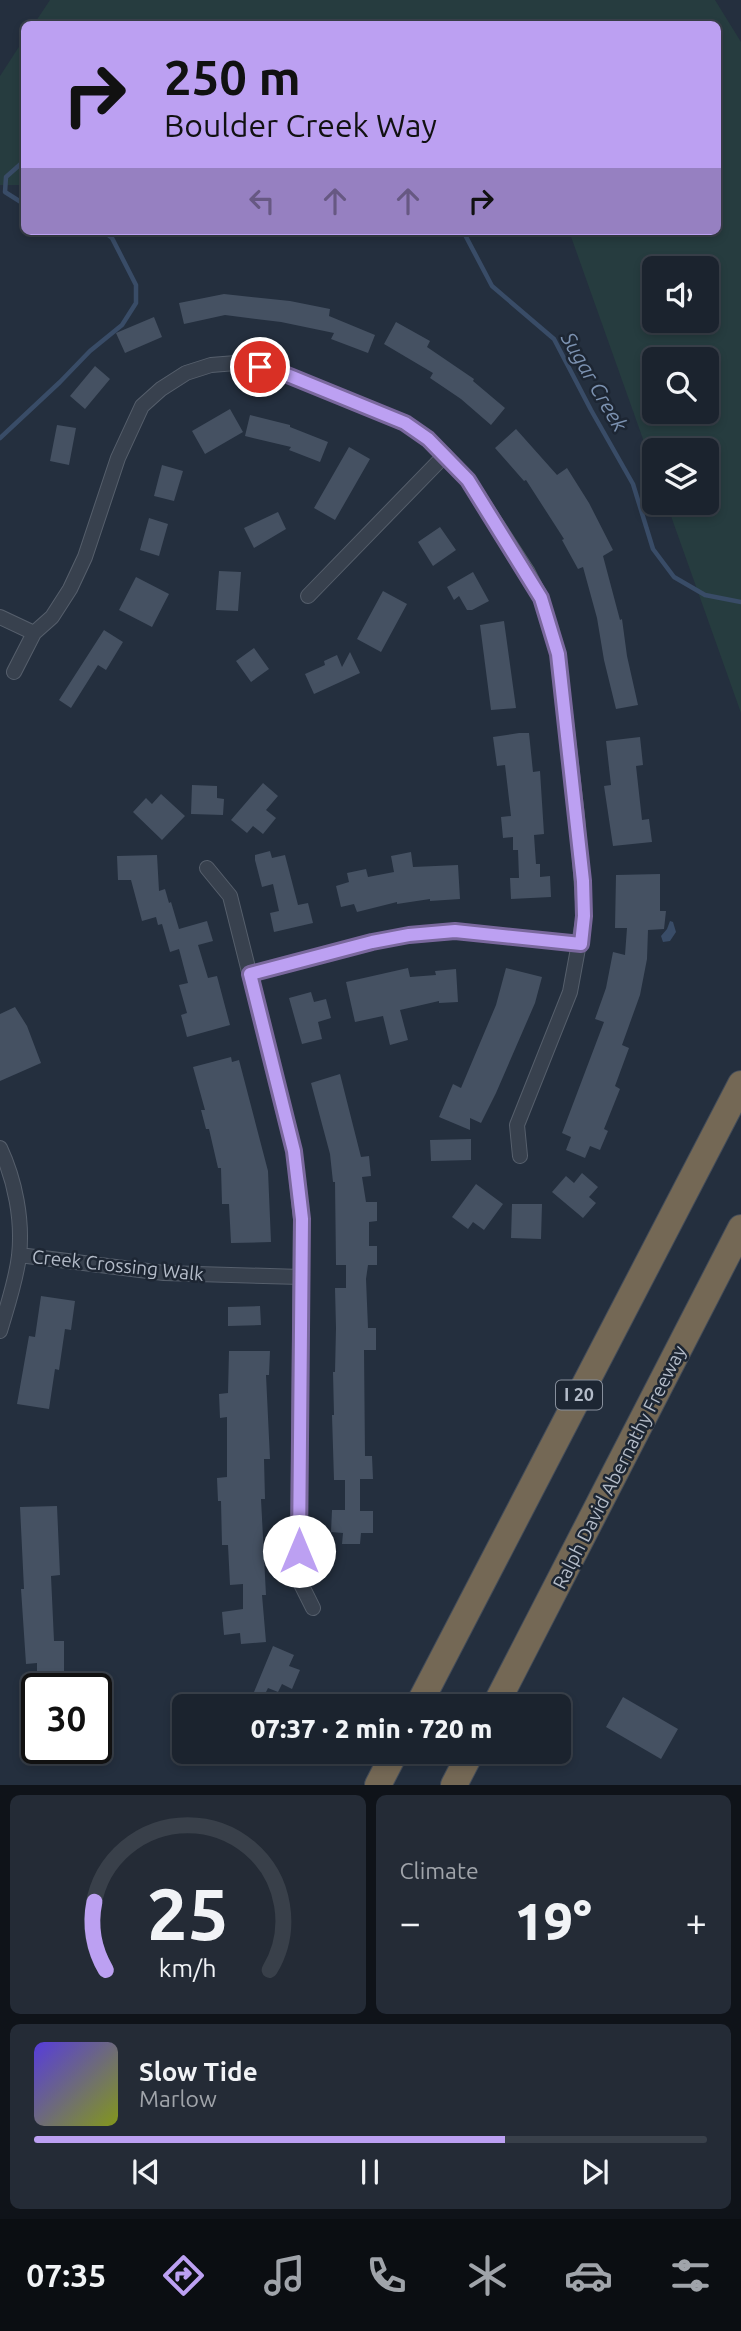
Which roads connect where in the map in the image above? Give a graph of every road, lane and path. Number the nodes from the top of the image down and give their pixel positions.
1 (445, 455) junction
2 (308, 596) dead end
3 (0, 617) edge
4 (34, 633) junction
5 (14, 672) dead end
6 (207, 868) dead end
7 (581, 944) junction
8 (250, 974) junction
9 (741, 1084) edge
10 (0, 1148) edge
11 (520, 1156) dead end
12 (741, 1228) edge
13 (19, 1255) junction
14 (301, 1277) junction
15 (0, 1331) edge
16 (313, 1608) dead end
17 (424, 1694) edge
18 (501, 1694) edge
19 (389, 1764) edge
20 (378, 1785) edge

1 - 2 street
1 - 4 street
1 - 7 street
3 - 4 street
4 - 5 street
6 - 8 street
7 - 8 street
7 - 11 street
8 - 14 street
9 - 17 highway, I 20
10 - 13 street
12 - 18 highway, Ralph David Abernathy Freeway
13 - 14 street, Creek Crossing Walk
13 - 15 street
14 - 16 street
19 - 20 highway

